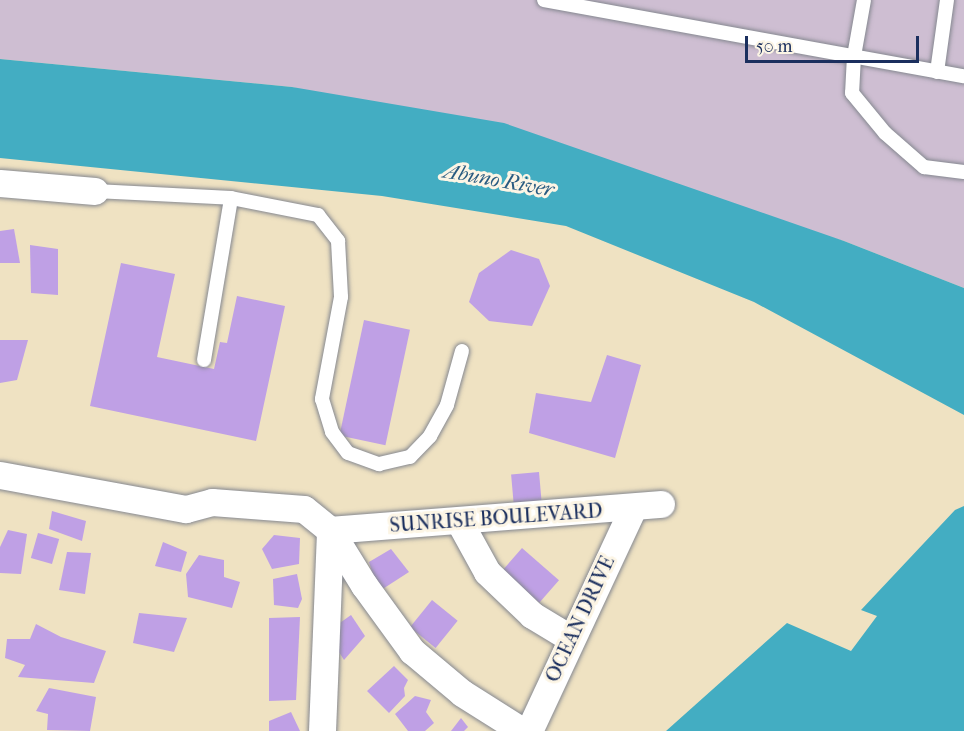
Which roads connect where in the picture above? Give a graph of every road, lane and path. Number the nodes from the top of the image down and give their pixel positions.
1 (544, 0) edge
2 (864, 0) edge
3 (947, 0) edge
4 (854, 56) junction
5 (938, 72) junction
6 (964, 76) edge
7 (964, 172) edge
8 (0, 183) edge
9 (95, 191) joint
10 (231, 198) junction
11 (462, 351) dead end
12 (204, 360) dead end
13 (0, 475) edge
14 (661, 504) dead end
15 (633, 508) junction
16 (459, 521) junction
17 (330, 530) junction
18 (363, 585) junction
19 (326, 611) junction
20 (570, 638) junction
21 (322, 704) junction
22 (322, 731) edge
23 (343, 731) edge
24 (522, 731) edge
25 (529, 731) edge

1 - 4 lane
2 - 4 lane
3 - 5 lane
4 - 5 lane
4 - 7 lane
5 - 6 lane
8 - 9 street
9 - 10 lane
10 - 11 lane
10 - 12 lane
13 - 17 street
14 - 15 street, SUNRISE BOULEVARD
15 - 16 street, SUNRISE BOULEVARD
15 - 20 street, OCEAN DRIVE
16 - 17 street, SUNRISE BOULEVARD
16 - 20 street
17 - 18 street
17 - 19 street
18 - 19 street
18 - 24 street
19 - 21 street
20 - 25 street, OCEAN DRIVE
21 - 22 street
21 - 23 street

